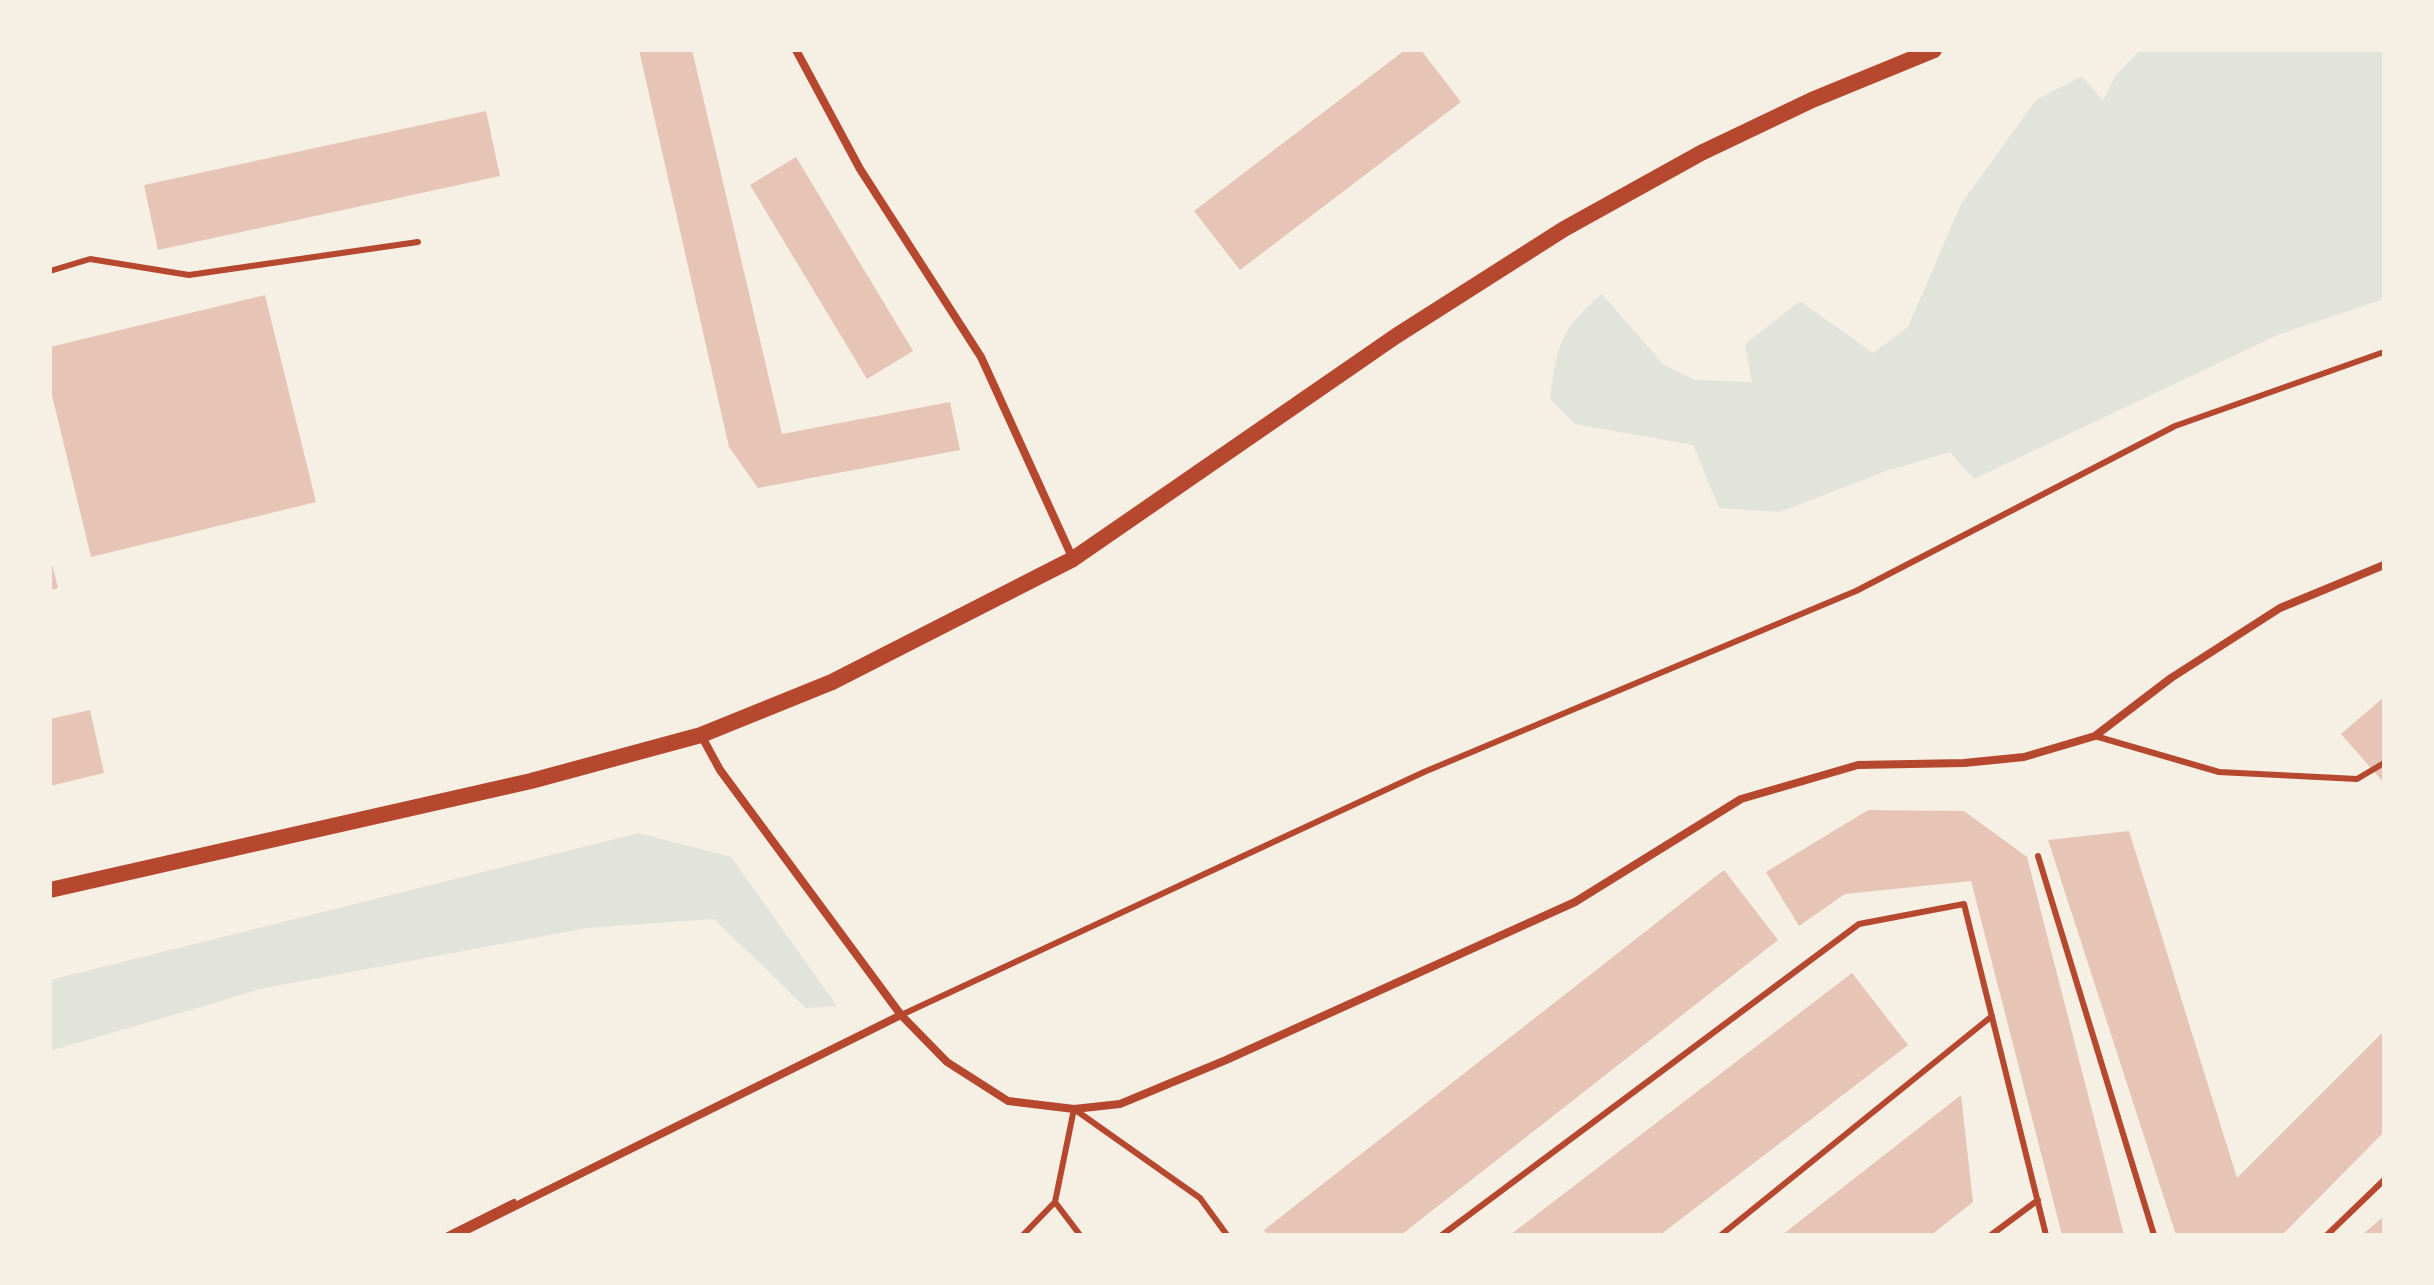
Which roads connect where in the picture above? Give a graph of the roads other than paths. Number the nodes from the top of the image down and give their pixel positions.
1 (796, 50) edge
2 (1925, 52) edge
3 (418, 242) dead end
4 (50, 271) edge
5 (2384, 352) edge
6 (1073, 559) junction
7 (2384, 565) edge
8 (701, 735) junction
9 (2095, 736) junction
10 (2384, 763) edge
11 (2038, 856) dead end
12 (50, 890) edge
13 (901, 1015) junction
14 (1992, 1016) junction
15 (1074, 1109) junction
16 (2384, 1180) edge
17 (2038, 1200) junction
18 (1055, 1202) junction
19 (448, 1235) edge
20 (457, 1235) edge
21 (1023, 1235) edge
22 (1080, 1235) edge
23 (1227, 1235) edge
24 (1442, 1235) edge
25 (1721, 1235) edge
26 (1991, 1235) edge
27 (2046, 1235) edge
28 (2154, 1235) edge
29 (2327, 1235) edge

1 - 6 street
2 - 6 main road
3 - 4 lane
5 - 13 lane
6 - 8 main road
7 - 9 street
8 - 12 main road
8 - 13 street
9 - 10 lane
9 - 15 street
11 - 28 lane
13 - 15 street
13 - 19 lane
13 - 20 street
14 - 17 lane
14 - 24 lane
14 - 25 lane
15 - 18 lane
15 - 23 lane
16 - 29 lane
17 - 26 lane
17 - 27 lane
18 - 21 lane
18 - 22 lane

